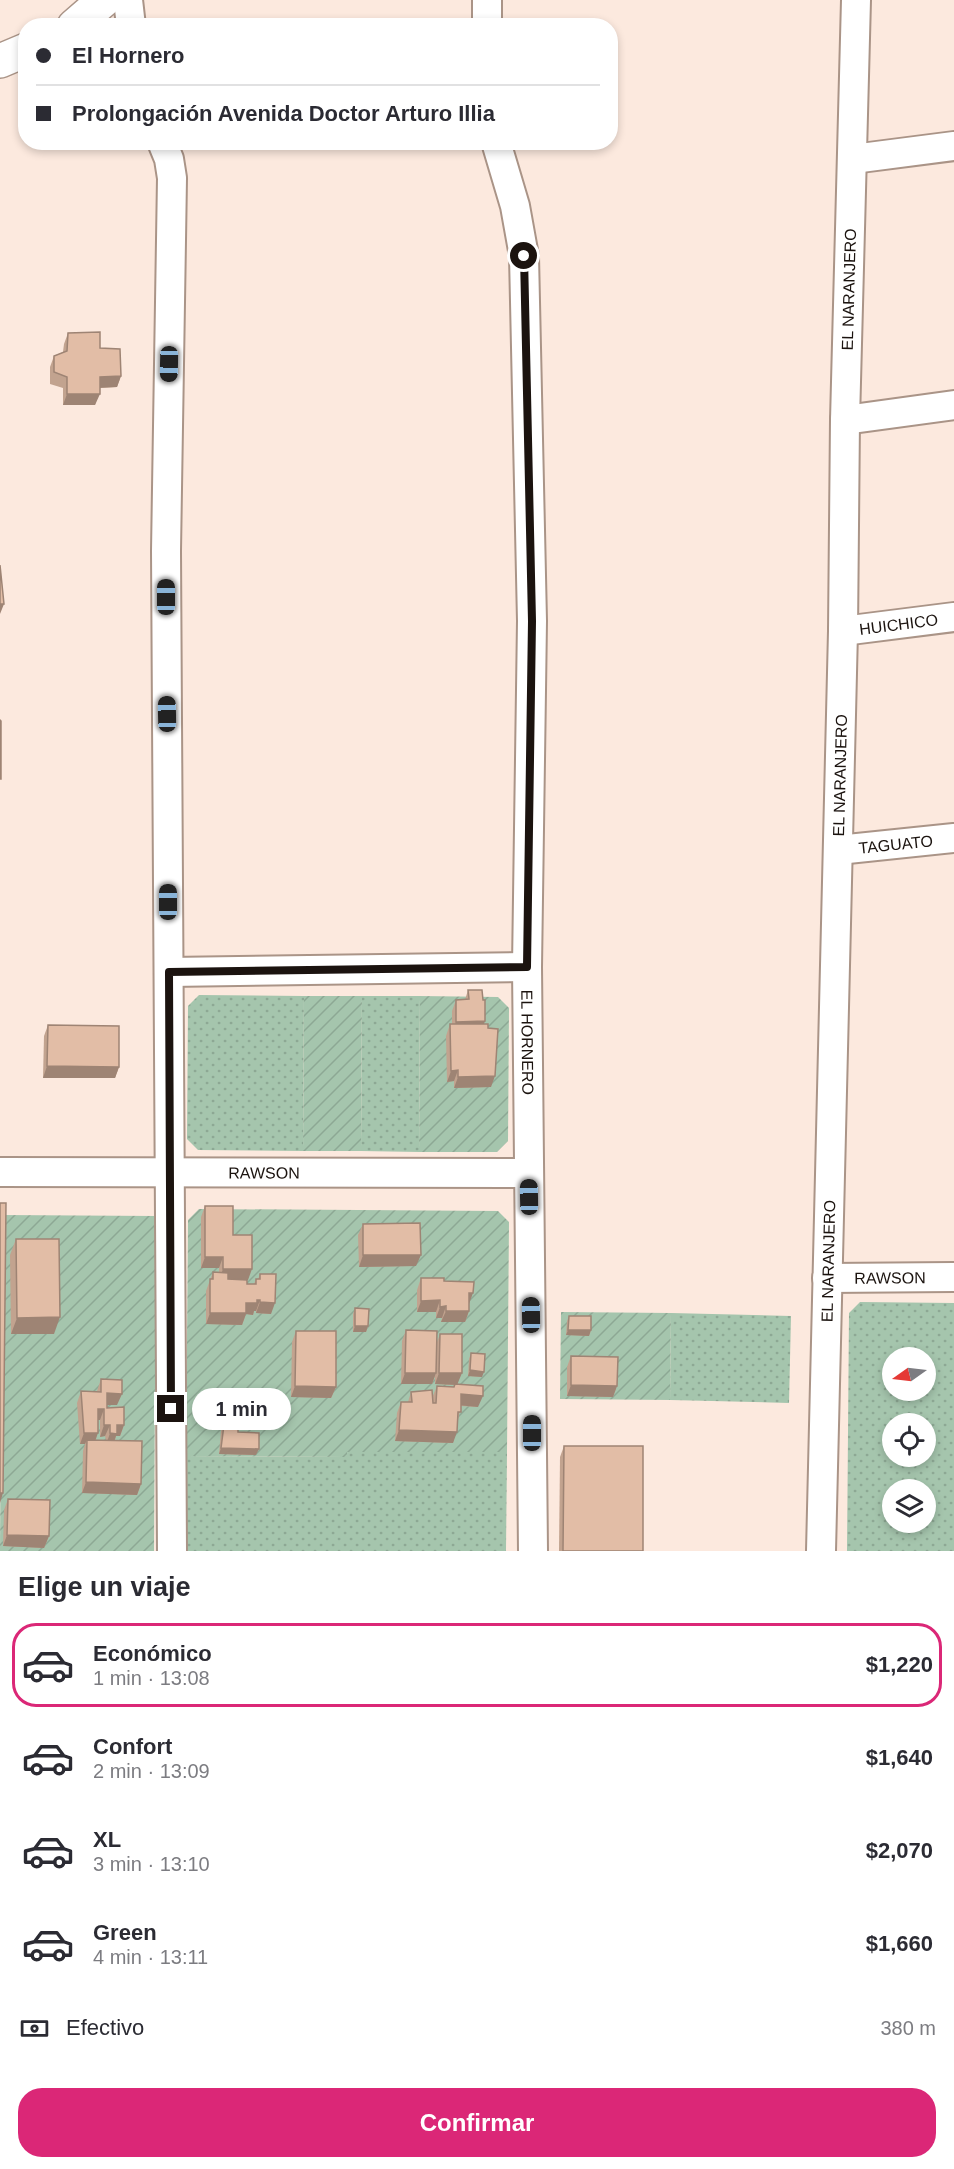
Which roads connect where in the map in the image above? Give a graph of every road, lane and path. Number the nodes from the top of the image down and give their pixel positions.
1 (104, 0) edge
2 (128, 0) edge
3 (487, 0) edge
4 (856, 0) edge
5 (83, 18) edge
6 (129, 18) edge
7 (487, 18) edge
8 (18, 54) edge
9 (0, 61) edge
10 (954, 146) edge
11 (167, 150) edge
12 (498, 150) edge
13 (853, 159) junction
14 (954, 405) edge
15 (845, 420) junction
16 (954, 617) edge
17 (843, 631) junction
18 (954, 838) edge
19 (838, 850) junction
20 (527, 967) junction
21 (169, 972) junction
22 (0, 1172) edge
23 (170, 1173) junction
24 (529, 1173) junction
25 (954, 1277) edge
26 (827, 1278) junction
27 (172, 1551) edge
28 (533, 1551) edge
29 (821, 1551) edge

1 - 5 street
2 - 6 street
3 - 7 street
4 - 13 street, EL NARANJERO
8 - 9 street
10 - 13 street
11 - 21 street
12 - 20 street, EL HORNERO
13 - 15 street, EL NARANJERO
14 - 15 street
15 - 17 street, EL NARANJERO
16 - 17 street, HUICHICO
17 - 19 street, EL NARANJERO
18 - 19 street, TAGUATO
19 - 26 street, EL NARANJERO
20 - 21 street
20 - 24 street, EL HORNERO
21 - 23 street
22 - 23 street, RAWSON
23 - 24 street, RAWSON
23 - 27 street
24 - 28 street, EL HORNERO
25 - 26 street, RAWSON
26 - 29 street, EL NARANJERO

